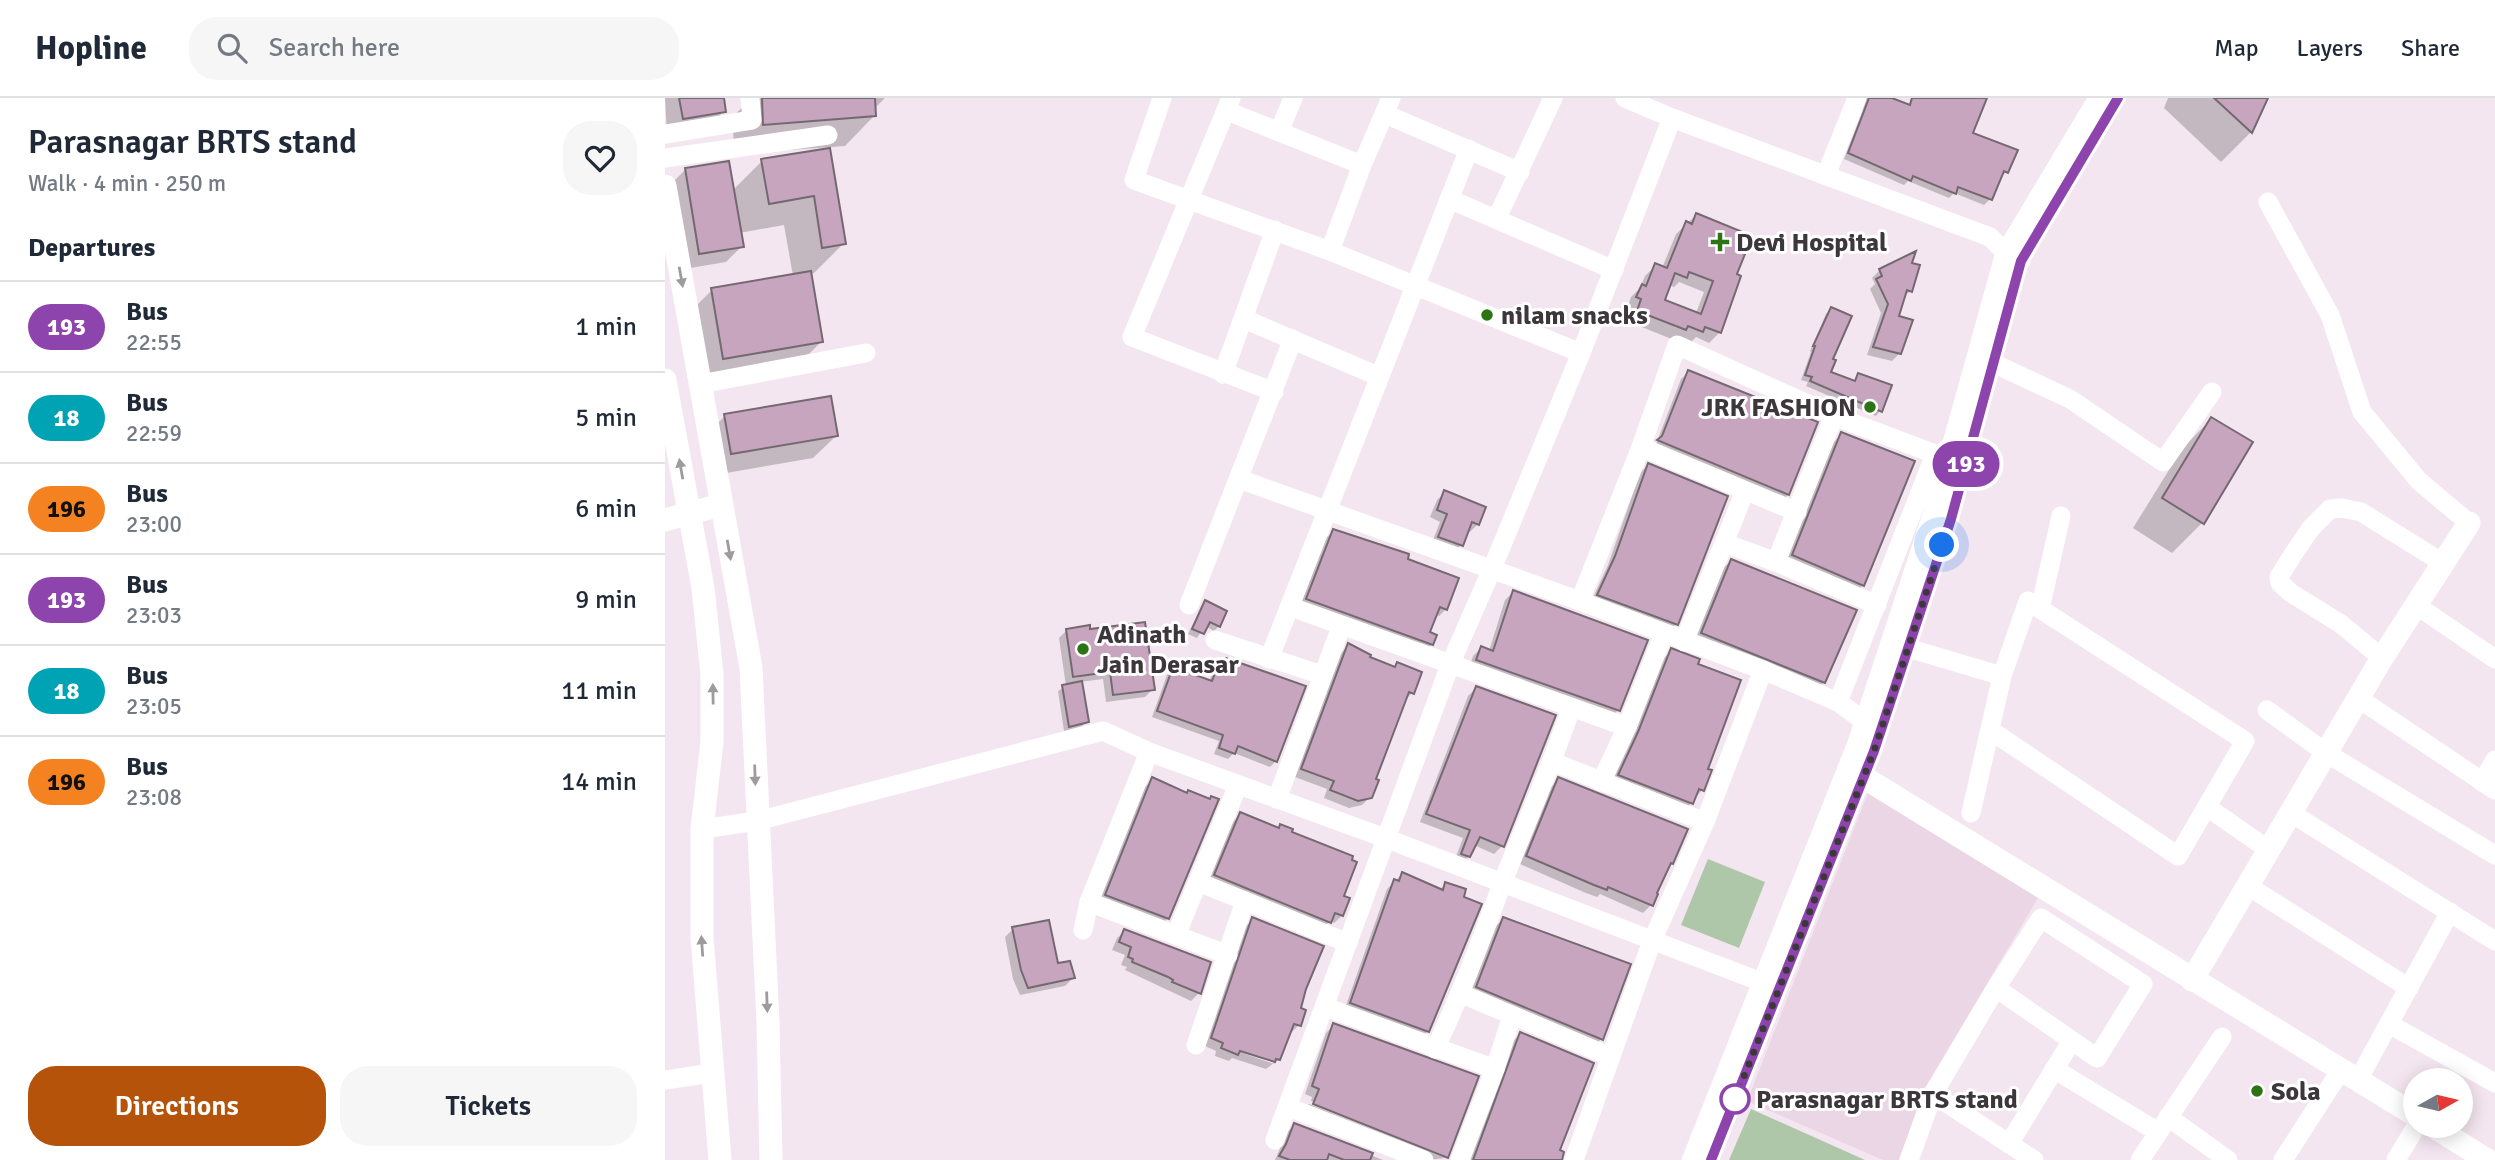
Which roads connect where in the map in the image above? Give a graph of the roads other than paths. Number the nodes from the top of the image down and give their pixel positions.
1 (750, 98) edge
2 (1162, 98) edge
3 (1293, 98) edge
4 (1553, 98) edge
5 (1625, 98) edge
6 (1857, 98) edge
7 (2102, 98) edge
8 (2118, 98) edge
9 (1229, 104) edge
10 (1388, 106) edge
11 (1667, 110) edge
12 (1279, 132) junction
13 (665, 134) edge
14 (828, 135) dead end
15 (1469, 149) junction
16 (665, 158) edge
17 (1362, 164) junction
18 (1520, 172) junction
19 (1826, 175) junction
20 (665, 186) edge
21 (1189, 199) junction
22 (1449, 199) junction
23 (2268, 202) dead end
24 (1497, 218) junction
25 (1275, 230) junction
26 (1330, 251) junction
27 (2014, 258) junction
28 (1614, 270) junction
29 (1415, 287) junction
30 (1244, 319) junction
31 (1293, 340) junction
32 (866, 353) dead end
33 (1581, 353) junction
34 (1993, 363) junction
35 (1223, 374) junction
36 (1378, 376) junction
37 (700, 384) junction
38 (666, 390) edge
39 (1274, 392) junction
40 (2212, 392) dead end
41 (1834, 416) junction
42 (1641, 447) junction
43 (1941, 461) junction
44 (1239, 479) junction
45 (1745, 491) junction
46 (721, 505) junction
47 (1328, 512) junction
48 (1797, 512) junction
49 (689, 513) junction
50 (2061, 516) dead end
51 (665, 520) edge
52 (2469, 523) joint
53 (1724, 543) junction
54 (1776, 562) junction
55 (2443, 563) junction
56 (1492, 569) junction
57 (1580, 601) junction
58 (1189, 605) dead end
59 (2416, 605) junction
60 (1877, 606) junction
61 (1291, 607) junction
62 (2040, 609) junction
63 (1341, 626) junction
64 (1664, 633) junction
65 (1215, 640) dead end
66 (1684, 642) junction
67 (1908, 648) junction
68 (2382, 658) junction
69 (1269, 659) junction
70 (2495, 659) edge
71 (1450, 665) junction
72 (1763, 670) junction
73 (1322, 675) junction
74 (2002, 676) junction
75 (2358, 698) junction
76 (1838, 702) junction
77 (1571, 708) junction
78 (2267, 709) dead end
79 (1867, 723) junction
80 (1627, 727) junction
81 (1990, 730) junction
82 (1149, 752) junction
83 (2326, 753) junction
84 (2495, 761) edge
85 (1553, 762) junction
86 (1857, 773) junction
87 (1601, 782) junction
88 (1238, 785) junction
89 (2488, 786) edge
90 (1277, 799) junction
91 (2207, 807) junction
92 (1971, 813) dead end
93 (2291, 813) junction
94 (757, 821) junction
95 (1705, 822) junction
96 (702, 829) junction
97 (1385, 838) junction
98 (2269, 850) junction
99 (2495, 855) edge
100 (1198, 882) junction
101 (1503, 883) junction
102 (2248, 886) junction
103 (1245, 901) junction
104 (1089, 902) junction
105 (2450, 912) junction
106 (1083, 930) dead end
107 (1176, 935) junction
108 (1652, 940) junction
109 (2495, 941) edge
110 (1348, 943) junction
111 (1229, 955) junction
112 (2157, 958) junction
113 (2192, 980) junction
114 (1764, 984) junction
115 (2143, 984) junction
116 (1996, 988) junction
117 (2409, 988) junction
118 (1461, 994) junction
119 (1325, 1007) junction
120 (1512, 1016) junction
121 (2389, 1024) junction
122 (2221, 1037) dead end
123 (2071, 1042) junction
124 (1196, 1045) dead end
125 (1435, 1049) junction
126 (1611, 1057) junction
127 (2097, 1058) junction
128 (1495, 1069) junction
129 (2055, 1069) junction
130 (712, 1073) junction
131 (2349, 1075) junction
132 (665, 1080) edge
133 (2495, 1083) edge
134 (2079, 1084) junction
135 (1933, 1094) junction
136 (1288, 1107) junction
137 (2403, 1108) edge
138 (2163, 1124) junction
139 (2409, 1138) edge
140 (2452, 1138) edge
141 (1275, 1140) dead end
142 (2009, 1144) junction
143 (1384, 1153) edge
144 (720, 1160) edge
145 (771, 1160) edge
146 (1424, 1160) edge
147 (1460, 1160) edge
148 (1574, 1160) edge
149 (1695, 1160) edge
150 (1711, 1160) edge
151 (1909, 1160) edge
152 (2034, 1160) edge
153 (2140, 1160) edge
154 (2228, 1160) edge
155 (2283, 1160) edge
156 (2396, 1160) edge
157 (2487, 1160) edge

1 - 13 street
2 - 21 street
3 - 12 street
4 - 18 street
5 - 11 street
6 - 19 street
7 - 27 main road
8 - 27 main road
9 - 12 street
9 - 21 street
10 - 15 street
10 - 17 street
11 - 19 street
11 - 28 street
12 - 17 street
14 - 16 street
15 - 18 street
15 - 22 street
17 - 26 street
18 - 24 street
19 - 27 street
20 -> 37 street
21 - 25 street
21 - 35 street
22 - 24 street
22 - 29 street
23 - 52 street
24 - 28 street
25 - 26 street
25 - 30 street
26 - 29 street
27 - 34 main road
27 - 43 main road
28 - 33 street
29 - 33 street
29 - 36 street
30 - 31 street
30 - 35 street
31 - 36 street
31 - 39 street
32 - 37 street
33 - 56 street
34 - 40 street
34 - 67 main road
35 - 39 street
36 - 47 street
37 - 46 street
49 -> 38 street
39 - 44 street
41 - 42 street
41 - 43 street
41 - 48 street
42 - 45 street
42 - 57 street
43 - 60 street
43 - 79 main road
44 - 47 street
44 - 58 street
45 - 48 street
45 - 53 street
46 - 49 street
46 -> 94 street
47 - 56 street
47 - 61 street
48 - 54 street
49 - 51 street
96 -> 49 street
50 - 62 street
52 - 55 street
53 - 54 street
53 - 66 street
54 - 60 street
55 - 59 street
55 - 68 street
56 - 57 street
56 - 71 street
57 - 64 street
59 - 68 street
59 - 70 street
60 - 76 street
61 - 63 street
61 - 69 street
62 - 74 street
62 - 91 street
63 - 71 street
63 - 73 street
64 - 66 street
64 - 80 street
65 - 69 street
66 - 72 street
67 - 74 street
67 - 86 main road
68 - 75 street
69 - 73 street
71 - 77 street
71 - 97 street
72 - 76 street
72 - 95 street
73 - 90 street
74 - 81 street
75 - 83 street
75 - 89 street
76 - 79 street
77 - 80 street
77 - 85 street
78 - 83 street
79 - 86 main road
80 - 87 street
81 - 91 street
81 - 92 street
82 - 88 street
82 - 94 street
82 - 104 street
83 - 93 street
83 - 99 street
84 - 89 street
85 - 87 street
85 - 101 street
86 - 112 street
86 - 114 main road
86 - 150 main road
87 - 95 street
88 - 90 street
88 - 100 street
90 - 97 street
91 - 98 street
93 - 98 street
93 - 105 street
94 - 96 street
94 -> 145 street
95 - 108 street
130 -> 96 street
97 - 101 street
97 - 110 street
98 - 102 street
100 - 103 street
100 - 107 street
101 - 108 street
101 - 118 street
102 - 113 street
102 - 117 street
103 - 110 street
103 - 111 street
104 - 106 street
104 - 107 street
105 - 109 street
105 - 117 street
107 - 111 street
108 - 114 street
108 - 126 street
110 - 119 street
111 - 124 street
112 - 113 street
112 - 115 street
113 - 131 street
114 - 149 main road
115 - 116 street
115 - 127 street
116 - 123 street
116 - 135 street
117 - 121 street
118 - 120 street
118 - 125 street
119 - 125 street
119 - 136 street
120 - 126 street
120 - 128 street
121 - 131 street
121 - 133 street
122 - 138 street
123 - 127 street
123 - 129 street
125 - 128 street
126 - 148 street
127 - 134 street
128 - 147 street
129 - 134 street
129 - 142 street
130 - 132 street
130 - 144 street
131 - 137 street
131 - 155 street
134 - 138 street
135 - 142 street
135 - 151 street
136 - 141 street
136 - 143 street
138 - 153 street
138 - 154 street
139 - 156 street
140 - 157 street
142 - 152 street
143 - 146 street

